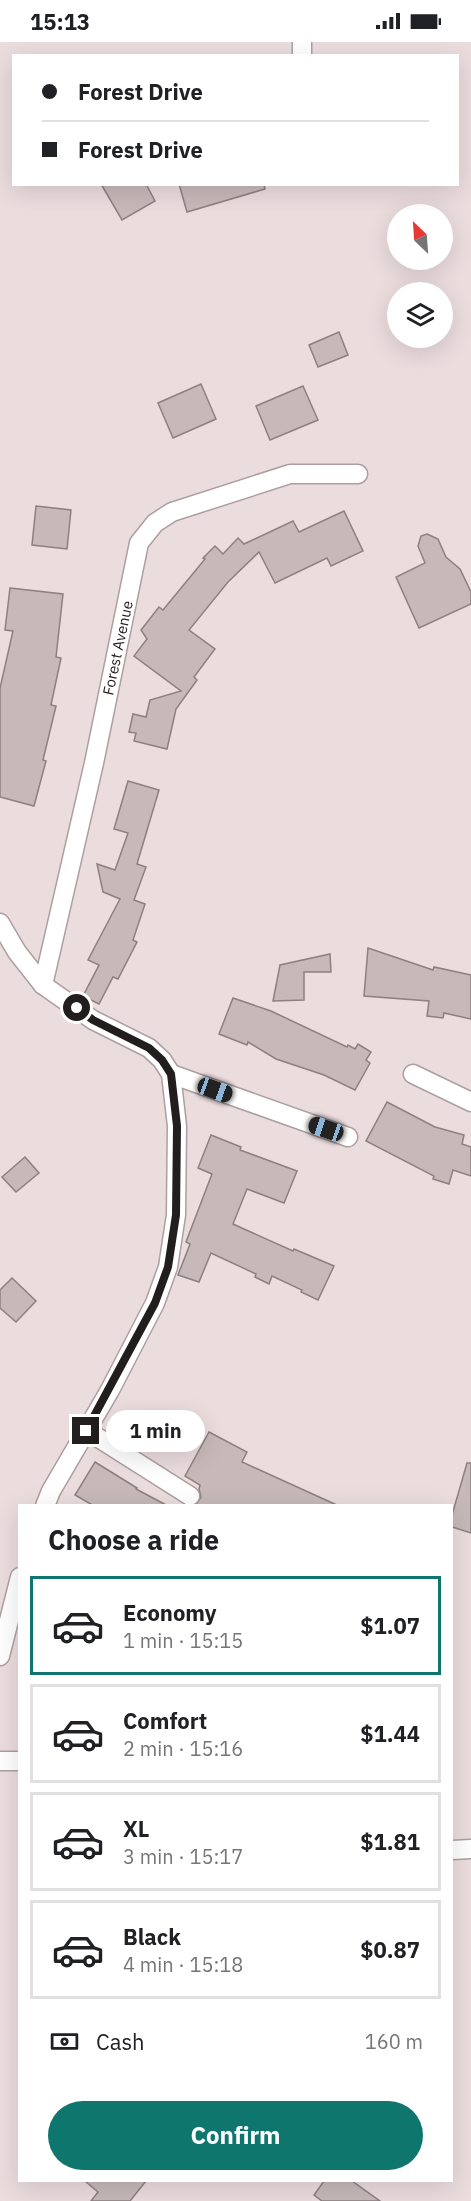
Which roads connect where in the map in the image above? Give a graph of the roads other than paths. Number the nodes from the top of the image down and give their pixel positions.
1 (358, 474) dead end
2 (0, 923) edge
3 (43, 985) junction
4 (171, 1074) junction
5 (413, 1074) dead end
6 (471, 1102) edge
7 (348, 1137) dead end
8 (86, 1431) junction
9 (190, 1496) dead end
10 (46, 1504) edge
11 (18, 1585) edge
12 (0, 1656) edge
13 (0, 1761) edge
14 (18, 1761) edge
15 (471, 1849) edge
16 (453, 1850) edge

1 - 3 street, Forest Avenue
2 - 3 street
3 - 4 street
4 - 7 street
4 - 8 street
5 - 6 street
8 - 9 street
8 - 10 street
11 - 12 street
13 - 14 street
15 - 16 street

